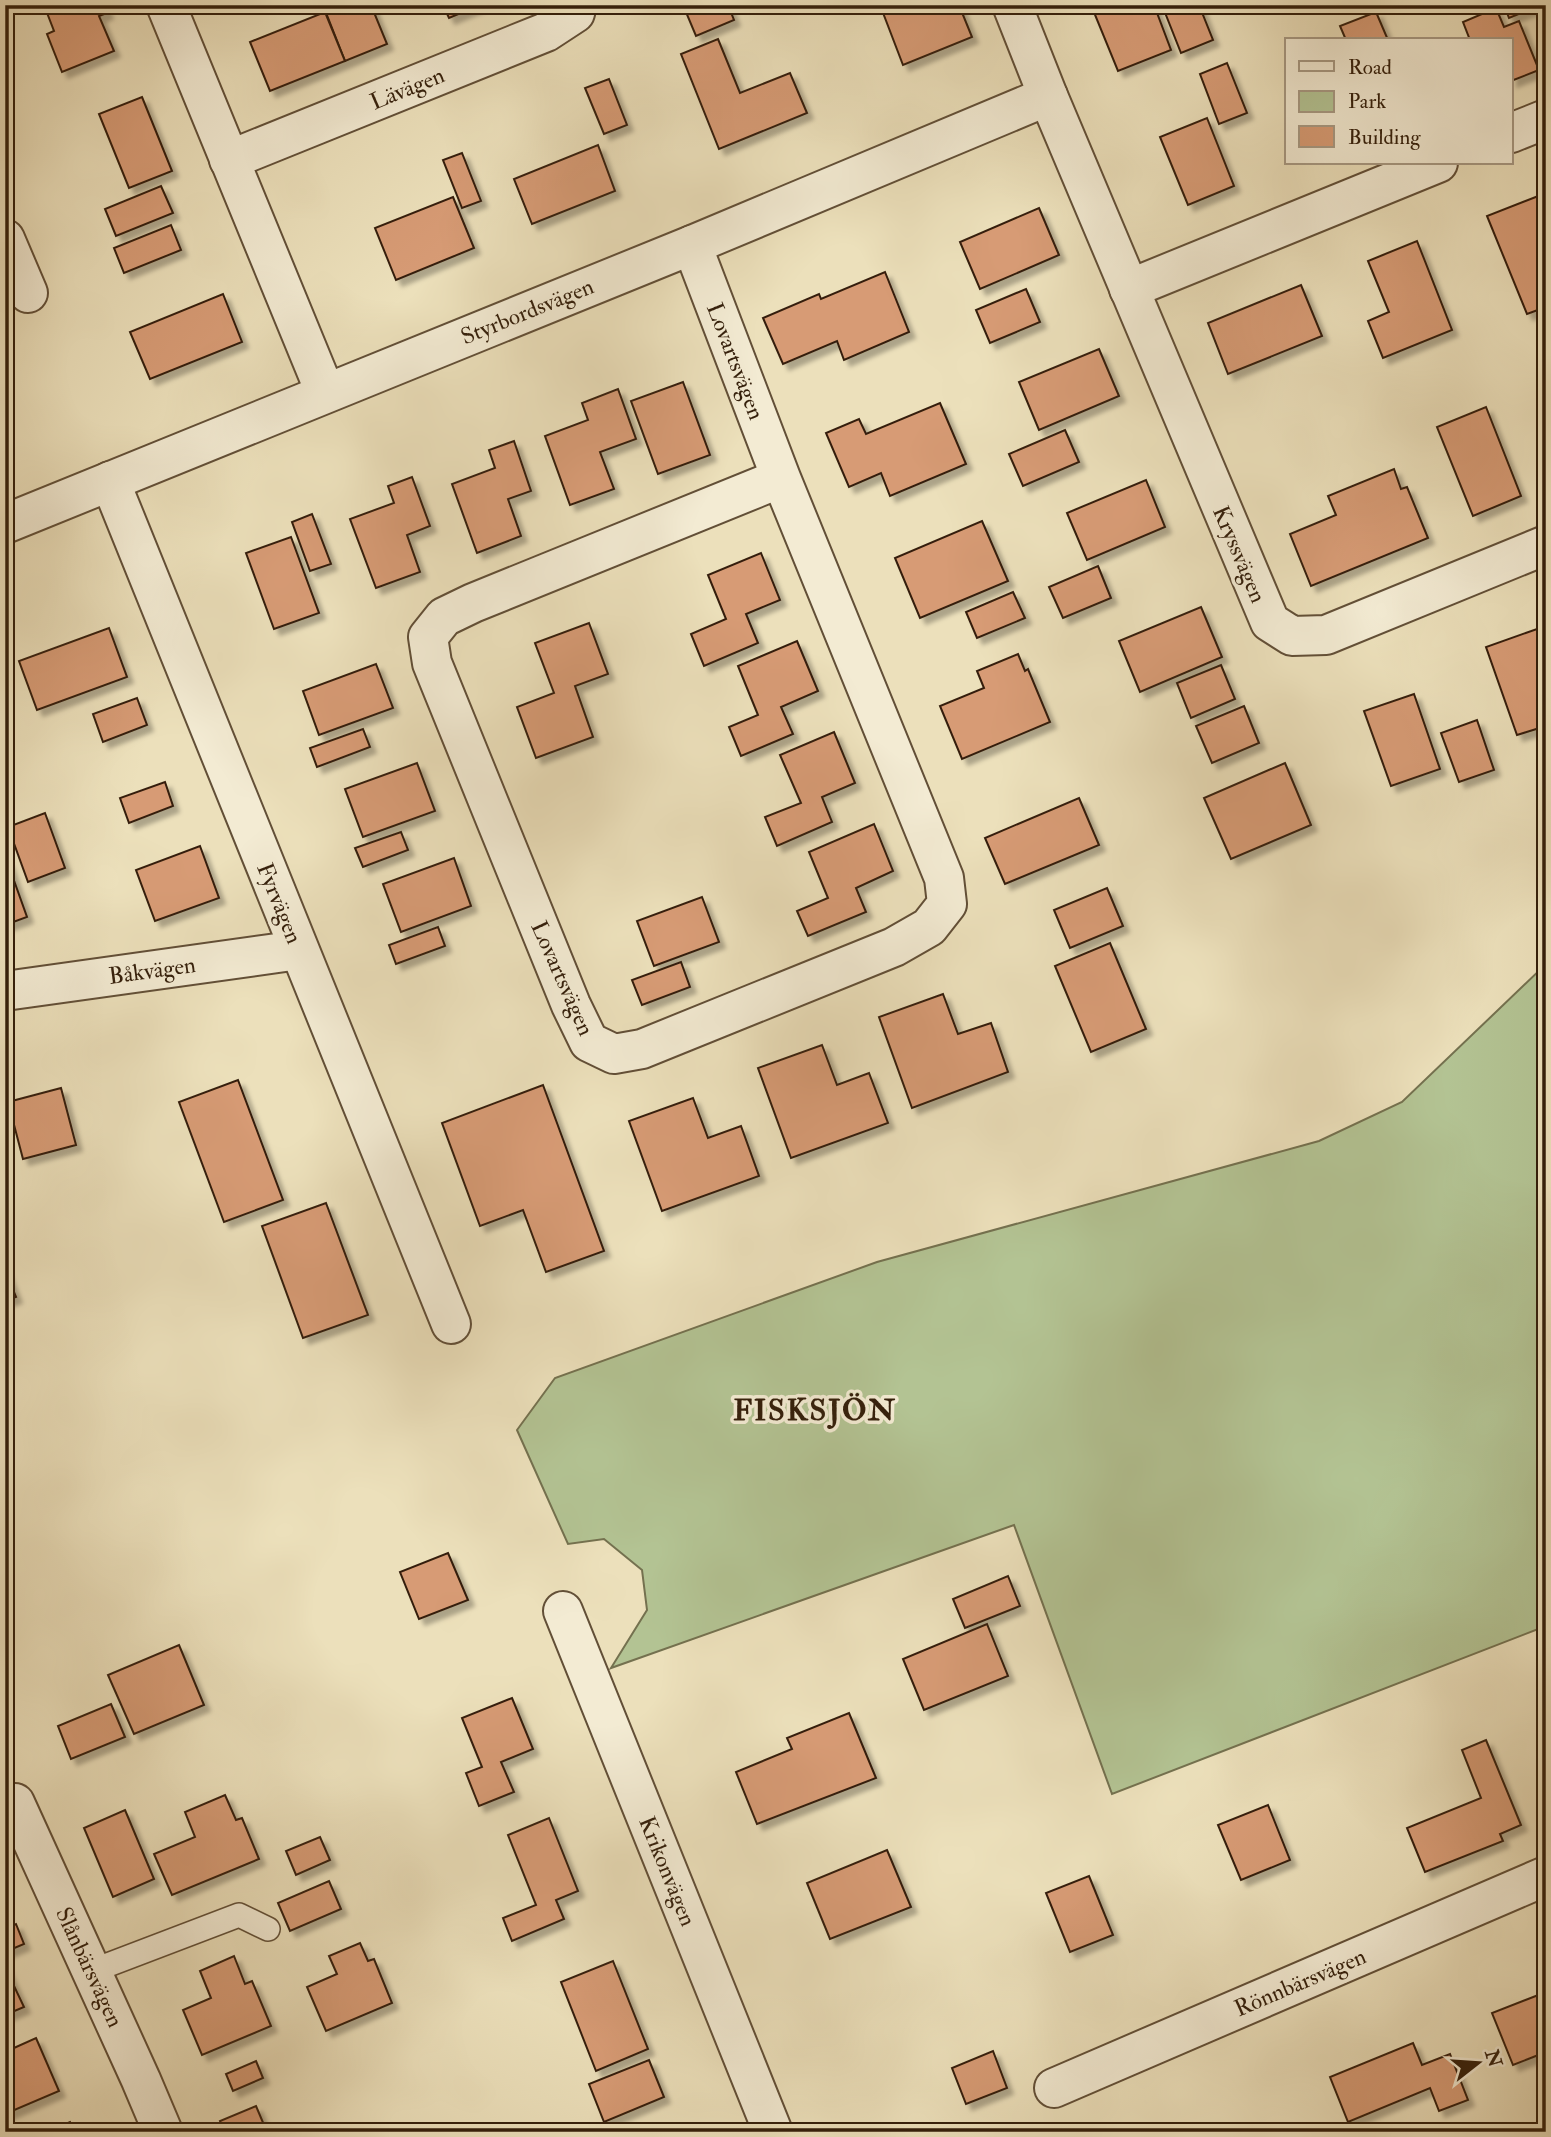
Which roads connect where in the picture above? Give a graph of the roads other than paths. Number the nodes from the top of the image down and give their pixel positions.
1 (166, 5) edge
2 (578, 5) edge
3 (1012, 5) edge
4 (1048, 96) junction
5 (1546, 119) edge
6 (1512, 133) edge
7 (229, 160) junction
8 (1436, 164) edge
9 (5, 239) edge
10 (692, 245) junction
11 (1129, 289) junction
12 (28, 293) dead end
13 (326, 393) junction
14 (781, 478) junction
15 (110, 481) junction
16 (5, 524) edge
17 (1546, 545) edge
18 (299, 950) junction
19 (5, 990) edge
20 (451, 1325) dead end
21 (563, 1611) dead end
22 (15, 1803) dead end
23 (1546, 1876) edge
24 (268, 1929) dead end
25 (92, 1971) junction
26 (1054, 2088) dead end
27 (163, 2132) edge
28 (773, 2132) edge

1 - 7 street
2 - 7 street, Lävägen
3 - 4 street, Kryssvägen
4 - 10 street, Styrbordsvägen
4 - 11 street, Kryssvägen
5 - 6 street
7 - 13 street
8 - 11 street
9 - 12 street
10 - 13 street, Styrbordsvägen
10 - 14 street, Lovartsvägen
11 - 17 street, Kryssvägen
13 - 15 street, Styrbordsvägen
14 - 14 street, Lovartsvägen
15 - 16 street, Styrbordsvägen
15 - 18 street, Fyrvägen
18 - 19 street, Båkvägen
18 - 20 street, Fyrvägen
21 - 28 street, Krikonvägen
22 - 25 street, Slånbärsvägen
23 - 26 street, Rönnbärsvägen
24 - 25 lane
25 - 27 street, Slånbärsvägen

